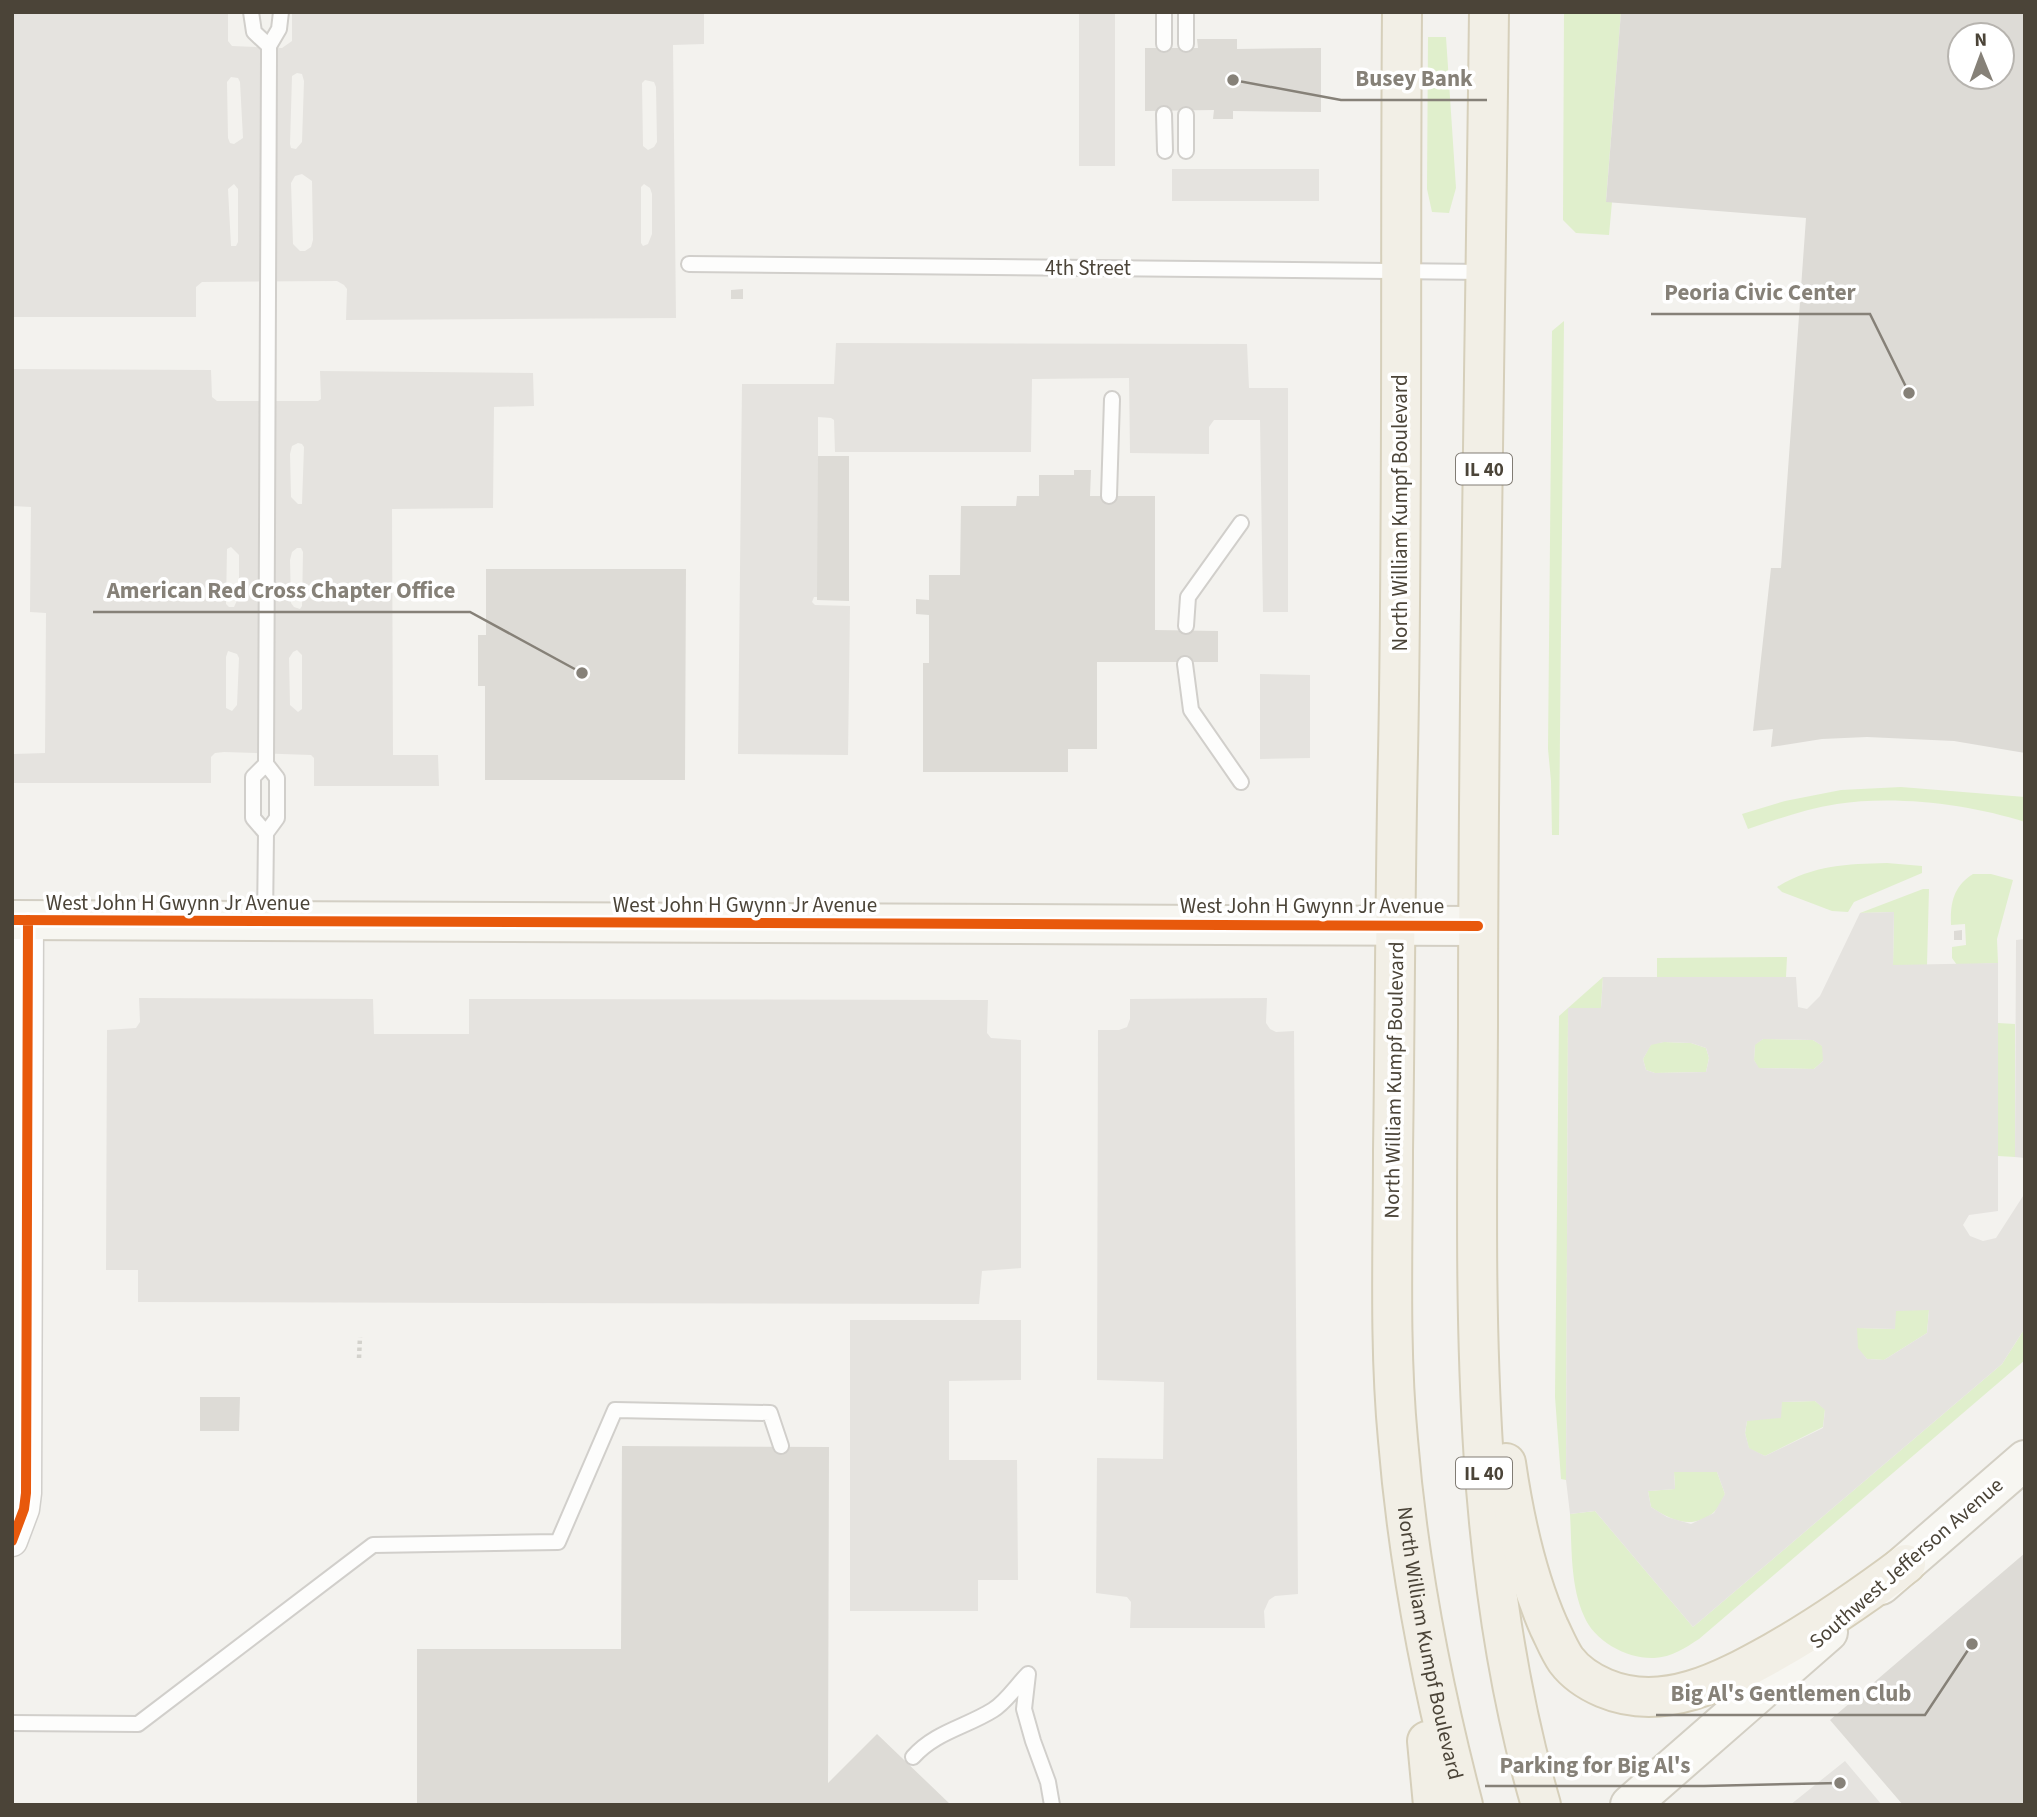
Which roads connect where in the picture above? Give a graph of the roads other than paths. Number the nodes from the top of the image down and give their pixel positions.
1 (251, 12) edge
2 (281, 12) edge
3 (1164, 12) edge
4 (1186, 12) edge
5 (1402, 12) edge
6 (1489, 12) edge
7 (1164, 44) dead end
8 (1186, 44) dead end
9 (269, 46) junction
10 (1164, 114) dead end
11 (1186, 114) dead end
12 (1164, 151) dead end
13 (1186, 151) dead end
14 (690, 264) dead end
15 (1401, 271) junction
16 (1486, 272) junction
17 (1112, 399) dead end
18 (1109, 496) dead end
19 (1241, 523) dead end
20 (1185, 626) dead end
21 (1185, 664) dead end
22 (266, 764) junction
23 (1241, 782) dead end
24 (266, 833) junction
25 (20, 920) edge
26 (265, 923) junction
27 (1396, 925) junction
28 (1478, 926) junction
29 (1478, 1136) junction
30 (1393, 1279) junction
31 (781, 1446) dead end
32 (2025, 1460) edge
33 (12, 1541) edge
34 (1906, 1564) junction
35 (12, 1723) edge
36 (913, 1757) dead end
37 (1052, 1805) edge
38 (1433, 1805) edge
39 (1463, 1805) edge
40 (1541, 1805) edge
41 (1630, 1805) edge

1 - 9 lane
2 - 9 lane
3 - 7 lane
4 - 8 lane
5 - 15 main road, North William Kumpf Boulevard
6 - 16 main road, IL 40
9 - 22 lane
10 - 12 lane
11 - 13 lane
14 - 15 lane, 4th Street
15 - 16 lane, 4th Street
15 - 27 main road, North William Kumpf Boulevard
16 - 28 main road, IL 40
17 - 18 lane
19 - 20 lane
21 - 23 lane
22 - 24 lane
22 - 24 lane
24 - 26 lane
25 - 26 street, West John H Gwynn Jr Avenue
25 - 33 street
26 - 27 street, West John H Gwynn Jr Avenue
27 - 28 street, West John H Gwynn Jr Avenue
27 - 30 main road, North William Kumpf Boulevard
28 - 29 main road, IL 40
29 - 34 main road
29 - 40 main road, IL 40
30 - 38 main road
30 - 39 main road, North William Kumpf Boulevard
31 - 35 lane
32 - 34 street, Southwest Jefferson Avenue
34 - 41 street, Southwest Jefferson Avenue
36 - 37 lane

